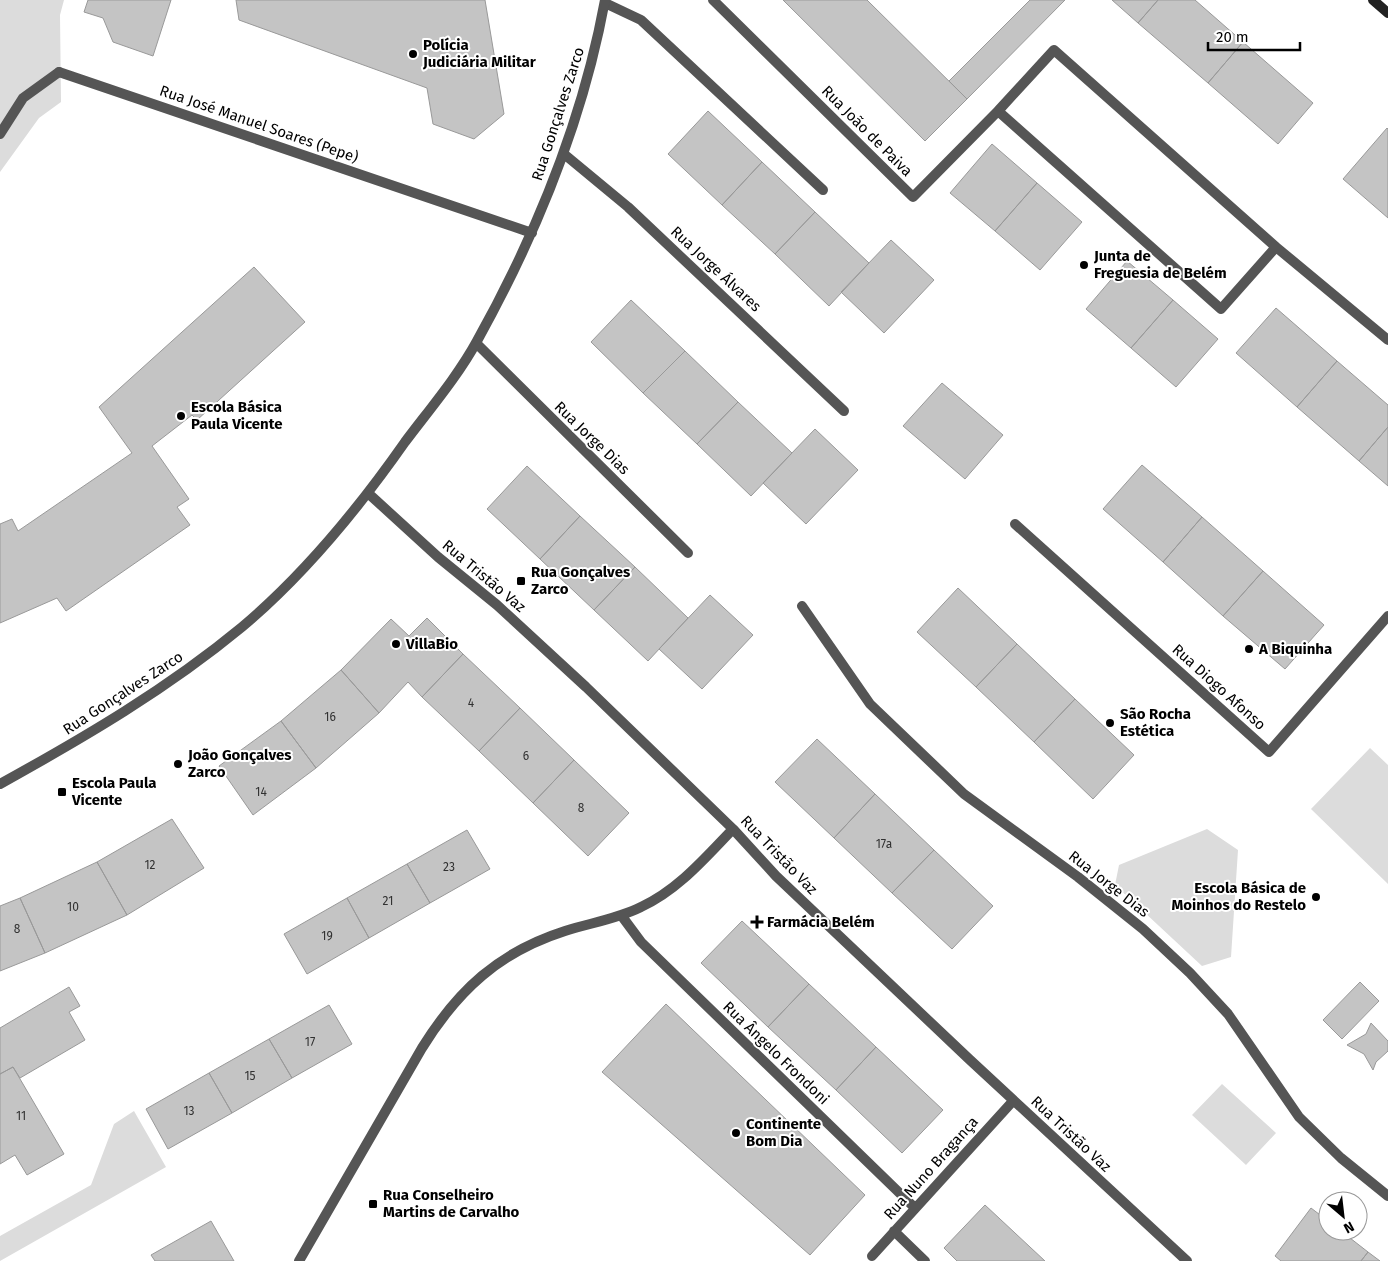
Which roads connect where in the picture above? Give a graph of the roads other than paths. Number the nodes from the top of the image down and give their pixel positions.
1 (714, 0) edge
2 (1373, 0) edge
3 (605, 1) edge
4 (1388, 12) edge
5 (998, 111) junction
6 (0, 134) edge
7 (564, 154) junction
8 (823, 190) dead end
9 (532, 234) junction
10 (1276, 247) junction
11 (1388, 340) edge
12 (476, 343) junction
13 (844, 411) dead end
14 (368, 494) junction
15 (1015, 524) dead end
16 (688, 553) dead end
17 (802, 606) dead end
18 (1388, 616) edge
19 (0, 784) edge
20 (733, 829) junction
21 (621, 915) junction
22 (1013, 1101) junction
23 (1388, 1196) edge
24 (915, 1208) junction
25 (894, 1232) junction
26 (872, 1256) dead end
27 (299, 1261) edge
28 (925, 1261) edge
29 (1187, 1261) edge

1 - 5 street, Rua João de Paiva
2 - 4 main road
3 - 7 street, Rua Gonçalves Zarco
3 - 8 street
5 - 10 street, Rua João de Paiva
5 - 10 street
6 - 9 street, Rua José Manuel Soares (Pepe)
7 - 9 street, Rua Gonçalves Zarco
7 - 13 street, Rua Jorge Álvares
9 - 12 street, Rua Gonçalves Zarco
10 - 11 street, Rua João de Paiva
12 - 14 street, Rua Gonçalves Zarco
12 - 16 street, Rua Jorge Dias
14 - 19 street, Rua Gonçalves Zarco
14 - 20 street, Rua Tristão Vaz
15 - 18 street, Rua Diogo Afonso
17 - 23 street, Rua Jorge Dias
20 - 21 street
20 - 22 street, Rua Tristão Vaz
21 - 24 street, Rua Ângelo Frondoni
21 - 27 street
22 - 24 street, Rua Nuno Bragança
22 - 29 street, Rua Tristão Vaz
24 - 25 street, Rua Nuno Bragança
25 - 26 street, Rua Nuno Bragança
25 - 28 street

